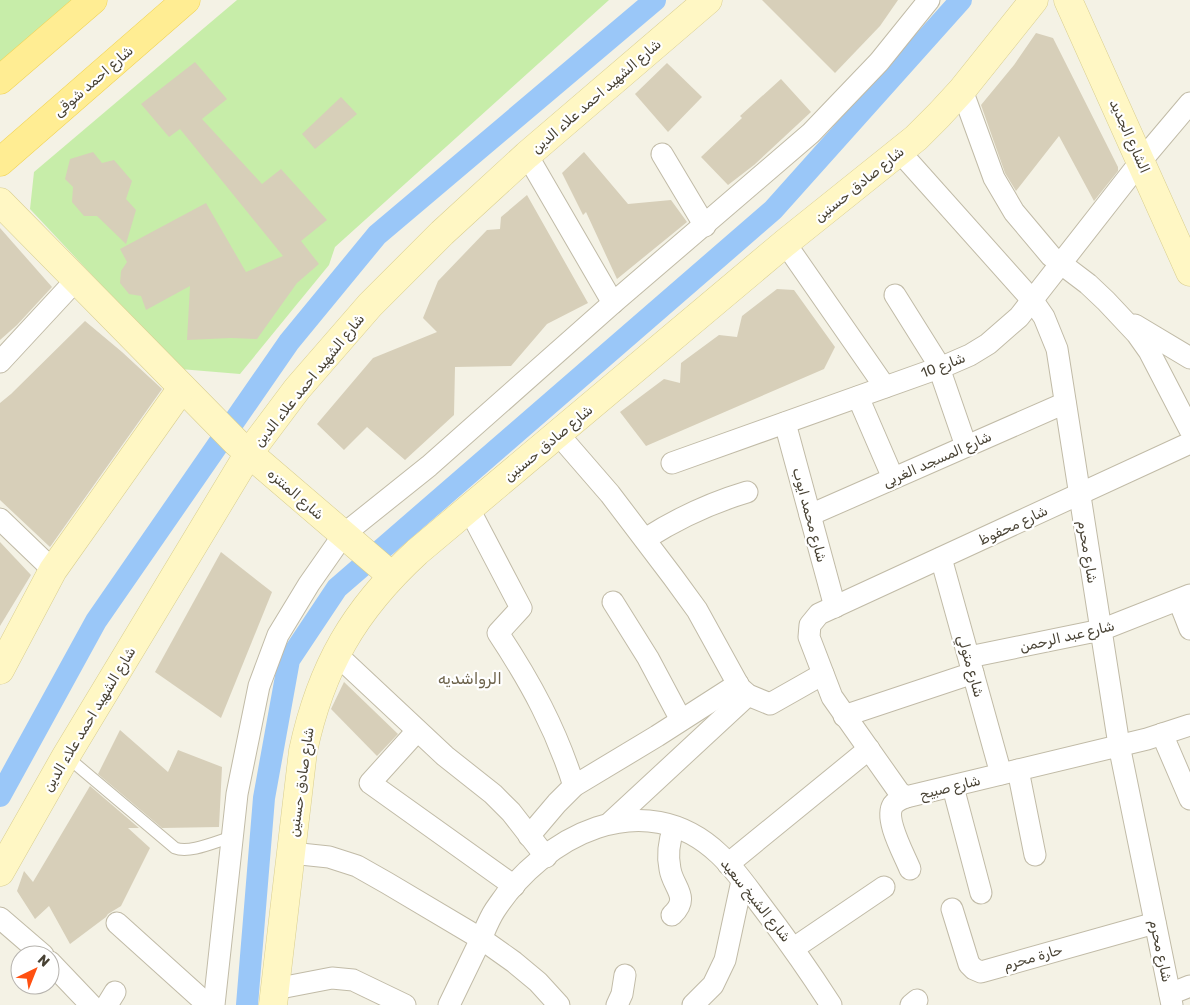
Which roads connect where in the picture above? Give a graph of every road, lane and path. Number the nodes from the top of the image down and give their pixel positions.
1 (93, 0) edge
2 (186, 0) edge
3 (708, 0) edge
4 (929, 0) edge
5 (1034, 0) edge
6 (1068, 0) edge
7 (0, 80) edge
8 (962, 90) junction
9 (1190, 103) edge
10 (899, 151) junction
11 (662, 154) dead end
12 (527, 155) junction
13 (1141, 161) junction
14 (0, 162) edge
15 (0, 202) edge
16 (705, 226) junction
17 (786, 243) junction
18 (1062, 264) junction
19 (1190, 272) edge
20 (76, 280) junction
21 (896, 295) dead end
22 (1033, 301) junction
23 (613, 303) junction
24 (1124, 319) junction
25 (1190, 358) edge
26 (0, 362) edge
27 (939, 368) junction
28 (885, 387) junction
29 (187, 392) junction
30 (858, 396) junction
31 (1065, 403) junction
32 (785, 423) junction
33 (1190, 430) edge
34 (558, 434) junction
35 (1190, 442) edge
36 (966, 446) junction
37 (243, 448) junction
38 (672, 463) dead end
39 (893, 478) junction
40 (747, 492) dead end
41 (1079, 494) junction
42 (469, 508) junction
43 (810, 515) junction
44 (0, 519) edge
45 (645, 539) junction
46 (351, 540) junction
47 (941, 558) junction
48 (53, 570) junction
49 (387, 572) junction
50 (1184, 598) edge
51 (613, 602) dead end
52 (835, 607) junction
53 (1190, 629) edge
54 (1101, 630) junction
55 (336, 654) junction
56 (971, 665) junction
57 (0, 670) edge
58 (823, 674) junction
59 (743, 689) junction
60 (844, 716) junction
61 (682, 720) junction
62 (1190, 725) edge
63 (417, 731) junction
64 (1162, 734) junction
65 (1119, 744) junction
66 (869, 749) junction
67 (66, 756) junction
68 (1009, 772) junction
69 (574, 786) junction
70 (953, 787) junction
71 (906, 797) junction
72 (1190, 800) edge
73 (611, 822) junction
74 (674, 827) junction
75 (529, 836) junction
76 (232, 837) junction
77 (291, 853) junction
78 (1035, 855) dead end
79 (546, 856) junction
80 (728, 864) junction
81 (910, 869) dead end
82 (0, 872) edge
83 (742, 881) junction
84 (514, 886) junction
85 (884, 886) dead end
86 (981, 893) dead end
87 (952, 909) dead end
88 (672, 915) dead end
89 (0, 918) edge
90 (1155, 922) junction
91 (117, 923) dead end
92 (481, 939) junction
93 (31, 945) edge
94 (794, 948) junction
95 (60, 972) edge
96 (625, 975) dead end
97 (1190, 986) edge
98 (274, 997) edge
99 (1171, 1000) edge
100 (91, 1005) edge
101 (208, 1005) edge
102 (214, 1005) edge
103 (404, 1005) edge
104 (449, 1005) edge
105 (559, 1005) edge
106 (617, 1005) edge
107 (693, 1005) edge
108 (831, 1005) edge

1 - 7 main road
2 - 14 main road, شارع احمد شوقى
3 - 12 street, شارع الشهيد احمد علاء الدين
4 - 16 street
5 - 8 street, شارع صادق حسنين
6 - 13 street, الشارع الجديد
8 - 10 street, شارع صادق حسنين
8 - 18 street
9 - 13 street, شارع 10
10 - 17 street, شارع صادق حسنين
10 - 22 street, شارع محرم
11 - 16 street
12 - 23 street
12 - 37 street, شارع الشهيد احمد علاء الدين
13 - 18 street, شارع 10
13 - 19 street, الشارع الجديد
15 - 20 street, شارع المنتزه
16 - 23 street
17 - 28 street
17 - 34 street, شارع صادق حسنين
18 - 22 street, شارع 10
18 - 24 street
20 - 26 street
20 - 29 street, شارع المنتزه
21 - 27 street
22 - 27 street, شارع 10
22 - 31 street, شارع محرم
23 - 46 street
24 - 25 street
24 - 33 street
27 - 28 street, شارع 10
27 - 36 street
28 - 30 street, شارع 10
29 - 37 street, شارع المنتزه
29 - 48 street
30 - 32 street, شارع 10
30 - 39 street
31 - 36 street, شارع المسجد الغربى
31 - 41 street, شارع محرم
32 - 38 street, شارع 10
32 - 43 street, شارع محمد ايوب
34 - 42 street, شارع صادق حسنين
34 - 45 street
35 - 41 street, شارع محفوظ
36 - 39 street, شارع المسجد الغربى
37 - 46 street, شارع المنتزه
37 - 67 street, شارع الشهيد احمد علاء الدين
39 - 43 street, شارع المسجد الغربى
40 - 45 street
41 - 47 street, شارع محفوظ
41 - 54 street, شارع محرم
42 - 49 street, شارع صادق حسنين
42 - 69 street
43 - 52 street, شارع محمد ايوب
44 - 48 street
45 - 59 street
46 - 49 street, شارع المنتزه
46 - 76 street
47 - 52 street, شارع محفوظ
47 - 56 street, شارع متولي
48 - 57 street
49 - 55 street, شارع صادق حسنين
50 - 53 street
50 - 54 street, شارع عبد الرحمن
51 - 61 street
52 - 58 street, شارع صبيح
54 - 56 street, شارع عبد الرحمن
54 - 65 street, شارع محرم
55 - 63 street
55 - 77 street, شارع صادق حسنين
56 - 60 street, شارع عبد الرحمن
56 - 68 street, شارع متولي
58 - 59 street
58 - 60 street, شارع صبيح
59 - 61 street
59 - 73 street
60 - 66 street, شارع صبيح
61 - 69 street
62 - 64 street, شارع صبيح
63 - 75 street
63 - 84 street
64 - 65 street, شارع صبيح
64 - 72 street
65 - 68 street, شارع صبيح
65 - 90 street, شارع محرم
66 - 71 street, شارع صبيح
66 - 80 street
67 - 76 lane
67 - 82 street, شارع الشهيد احمد علاء الدين
68 - 70 street, شارع صبيح
68 - 78 street, شارع متولي
69 - 75 street
70 - 71 street, شارع صبيح
70 - 86 street
71 - 81 street
73 - 74 street, شارع الشيخ سعيد
73 - 79 street, شارع الشيخ سعيد
74 - 80 street, شارع الشيخ سعيد
74 - 88 street
75 - 79 street
76 - 102 street
77 - 92 street
77 - 98 street, شارع صادق حسنين
79 - 84 street, شارع الشيخ سعيد
80 - 83 street, شارع الشيخ سعيد
83 - 94 street, شارع الشيخ سعيد
83 - 107 street
84 - 92 street, شارع الشيخ سعيد
85 - 94 street
87 - 90 street, حارة محرم
89 - 93 street
90 - 99 street, شارع محرم
91 - 101 street
92 - 104 street, شارع الشيخ سعيد
92 - 105 street
94 - 108 street, شارع الشيخ سعيد
95 - 100 street
96 - 106 street
97 - 99 street
98 - 103 street

